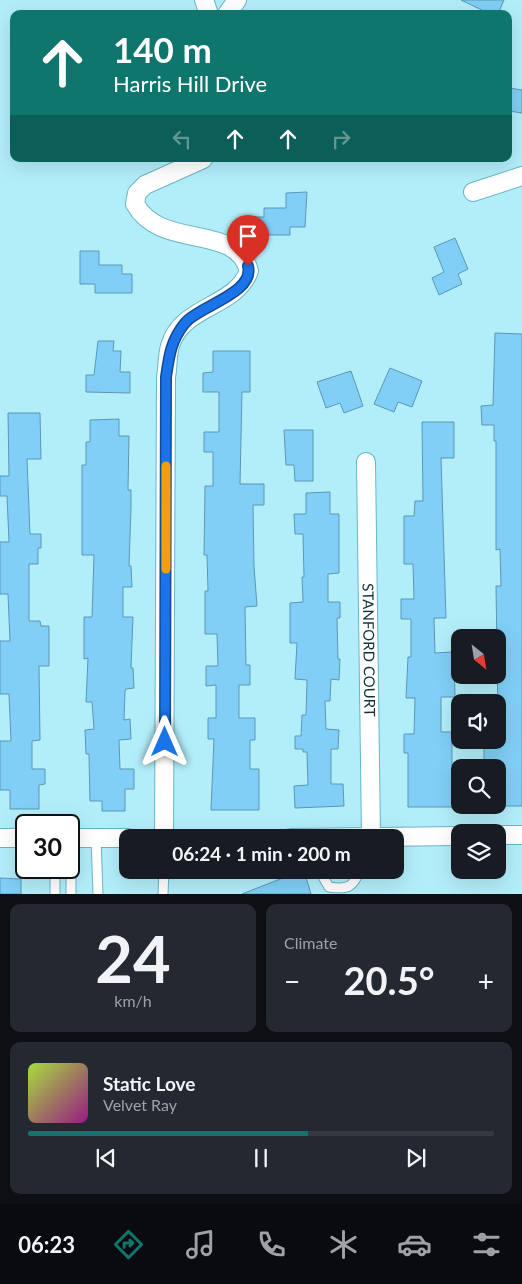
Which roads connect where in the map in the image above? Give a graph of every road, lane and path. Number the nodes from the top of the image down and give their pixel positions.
1 (196, 162) edge
2 (522, 176) edge
3 (473, 192) dead end
4 (366, 462) dead end
5 (164, 829) edge
6 (371, 829) edge
7 (506, 835) edge
8 (522, 835) edge
9 (451, 836) edge
10 (404, 837) edge
11 (0, 838) edge
12 (15, 838) edge
13 (80, 838) edge
14 (96, 838) junction
15 (119, 838) edge
16 (55, 879) edge
17 (71, 879) edge
18 (164, 879) edge
19 (324, 879) edge
20 (356, 879) edge
21 (55, 894) edge
22 (72, 894) edge
23 (98, 894) edge
24 (163, 894) edge

1 - 5 street
2 - 3 street
4 - 6 street, STANFORD COURT
7 - 8 street
9 - 10 street
11 - 12 street
13 - 14 street
14 - 15 street
14 - 23 lane
16 - 21 lane
17 - 22 lane
18 - 24 lane
19 - 20 lane

